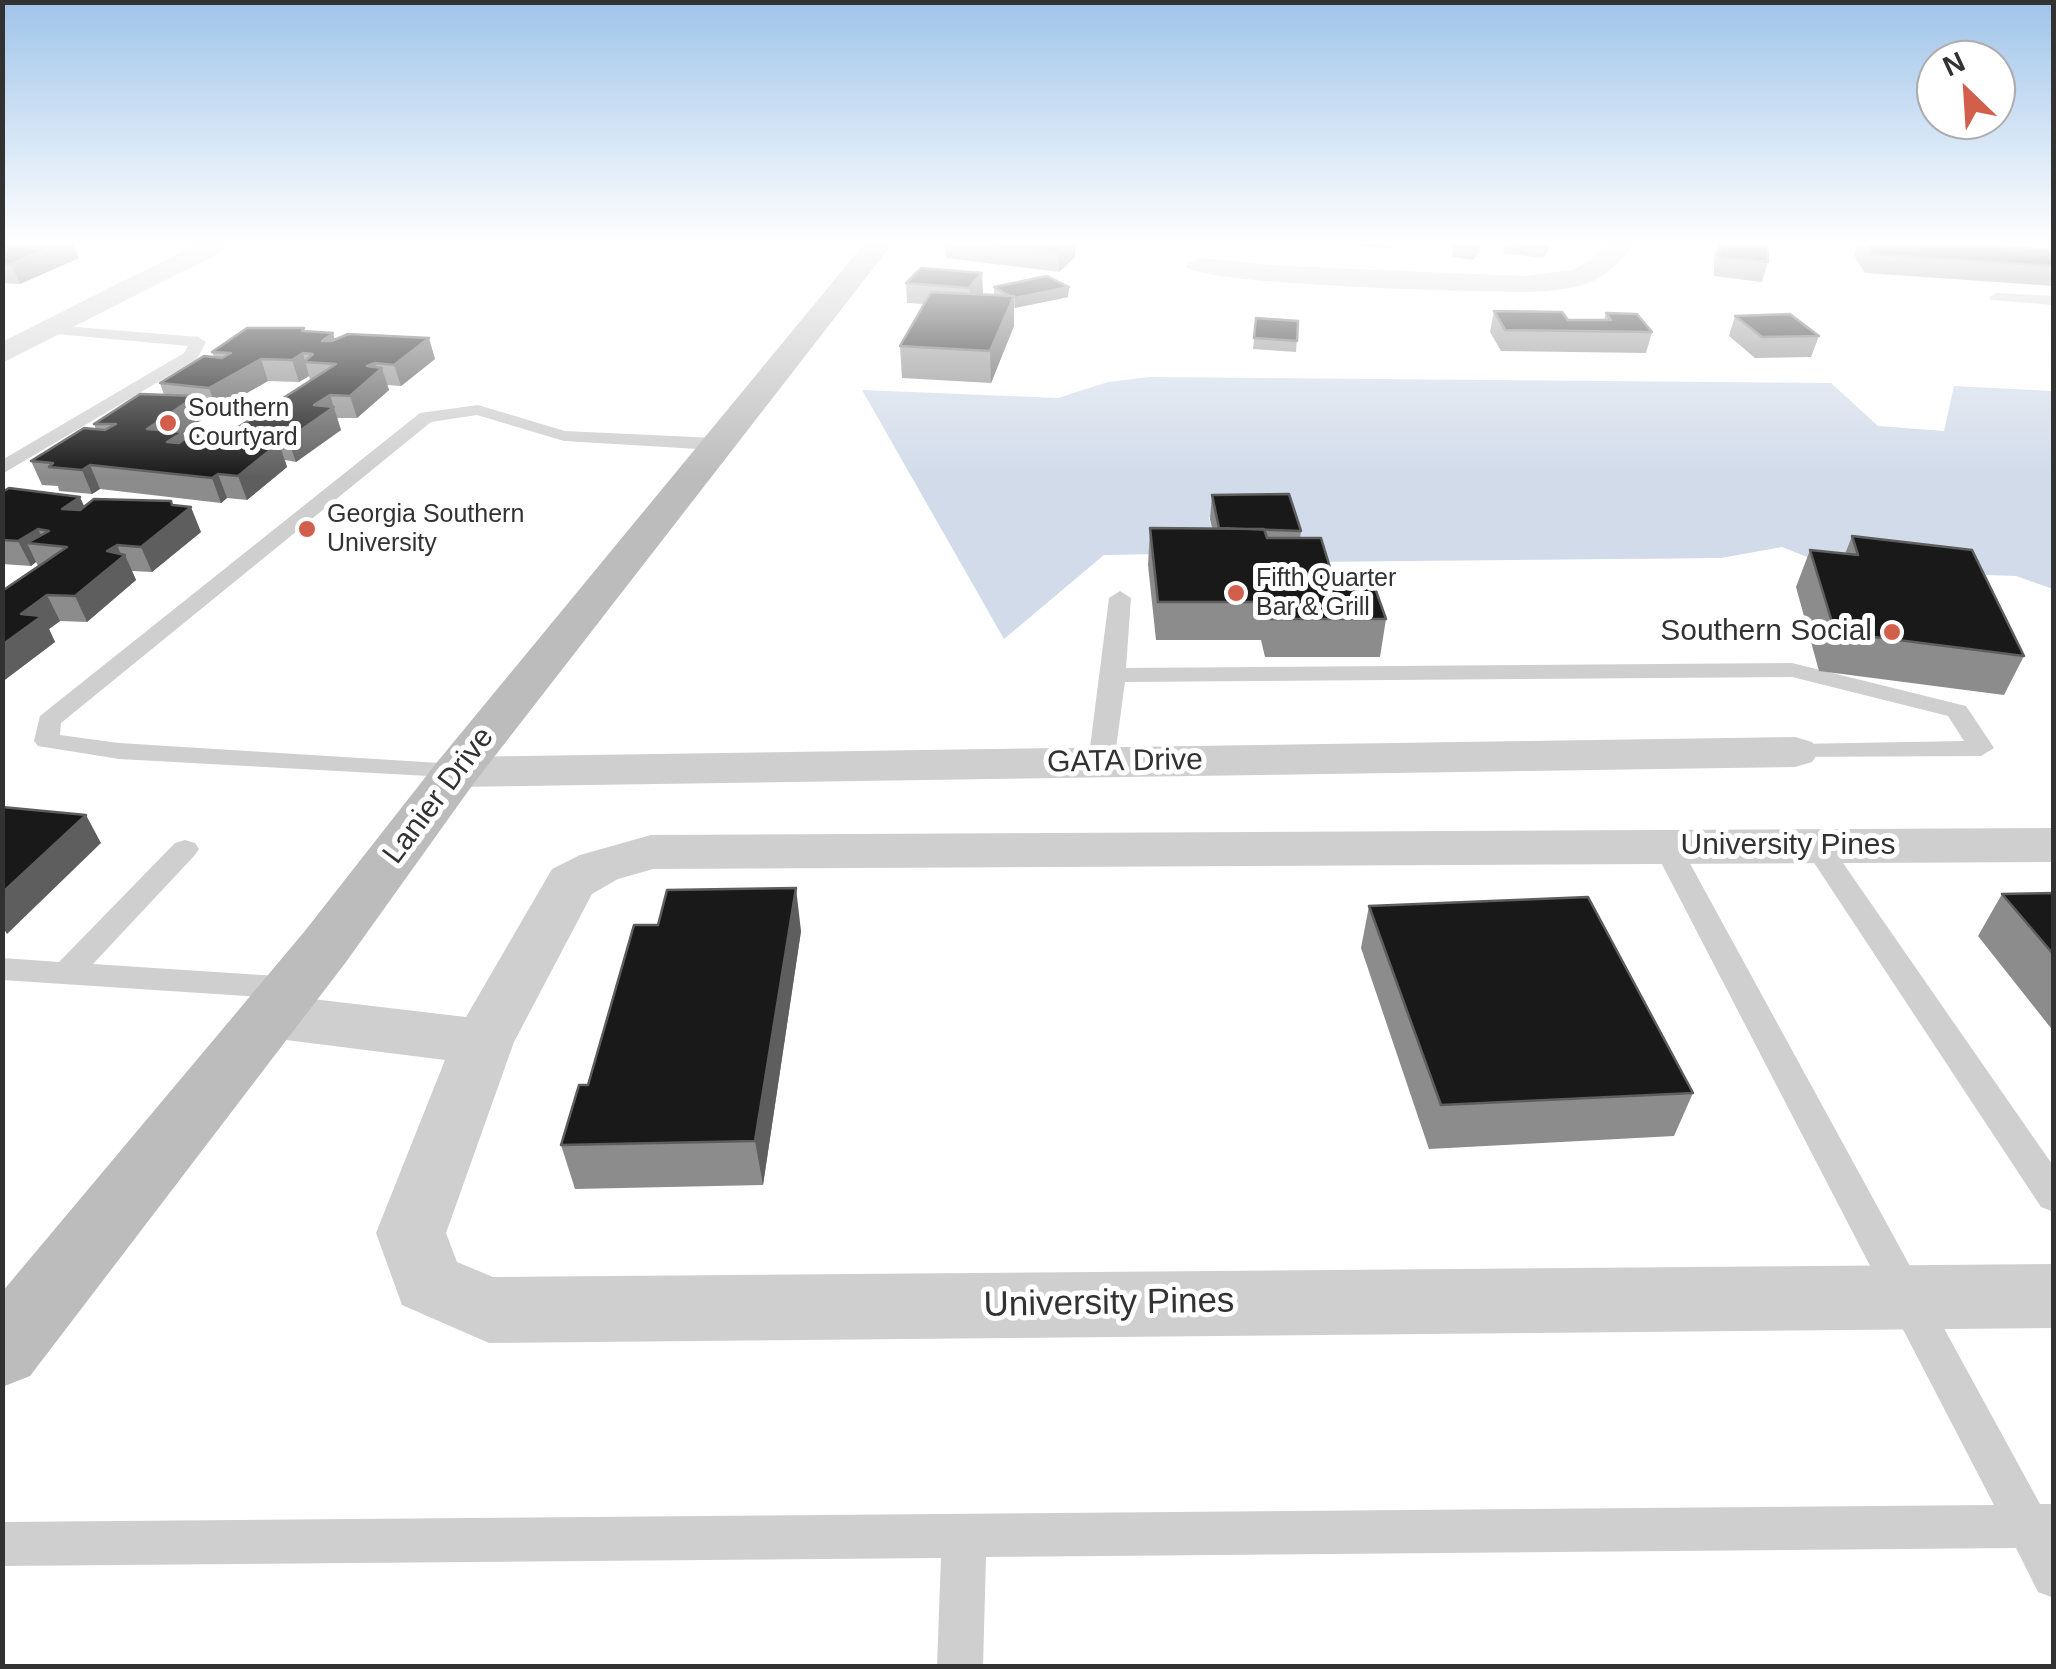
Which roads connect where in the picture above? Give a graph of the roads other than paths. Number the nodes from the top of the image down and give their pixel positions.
1 (42, 322) edge
2 (88, 322) edge
3 (815, 322) edge
4 (2, 354) edge
5 (715, 444) junction
6 (2, 468) edge
7 (1120, 598) dead end
8 (1114, 675) junction
9 (1795, 752) joint
10 (1101, 763) junction
11 (456, 772) junction
12 (2054, 845) edge
13 (1817, 846) junction
14 (1667, 847) junction
15 (185, 848) dead end
16 (2, 969) edge
17 (66, 973) junction
18 (280, 1002) junction
19 (482, 1042) junction
20 (2054, 1197) edge
21 (2054, 1296) edge
22 (1910, 1297) junction
23 (2, 1352) edge
24 (2040, 1526) edge
25 (964, 1536) junction
26 (2, 1544) edge
27 (2054, 1576) edge
28 (960, 1666) edge

1 - 4 street
2 - 6 lane
3 - 5 street, Lanier Drive
5 - 11 street, Lanier Drive
5 - 11 lane
7 - 8 lane
8 - 9 lane
8 - 10 lane
9 - 10 street, GATA Drive
10 - 11 street, GATA Drive
11 - 18 street, Lanier Drive
12 - 13 street, University Pines
13 - 14 street, University Pines
13 - 20 lane
14 - 19 street, University Pines
14 - 22 lane
15 - 17 lane
16 - 17 lane
17 - 18 lane
18 - 19 street
18 - 23 street, Lanier Drive
19 - 22 street, University Pines
21 - 22 street, University Pines
22 - 24 lane
24 - 25 lane
24 - 27 lane
25 - 26 lane
25 - 28 lane

